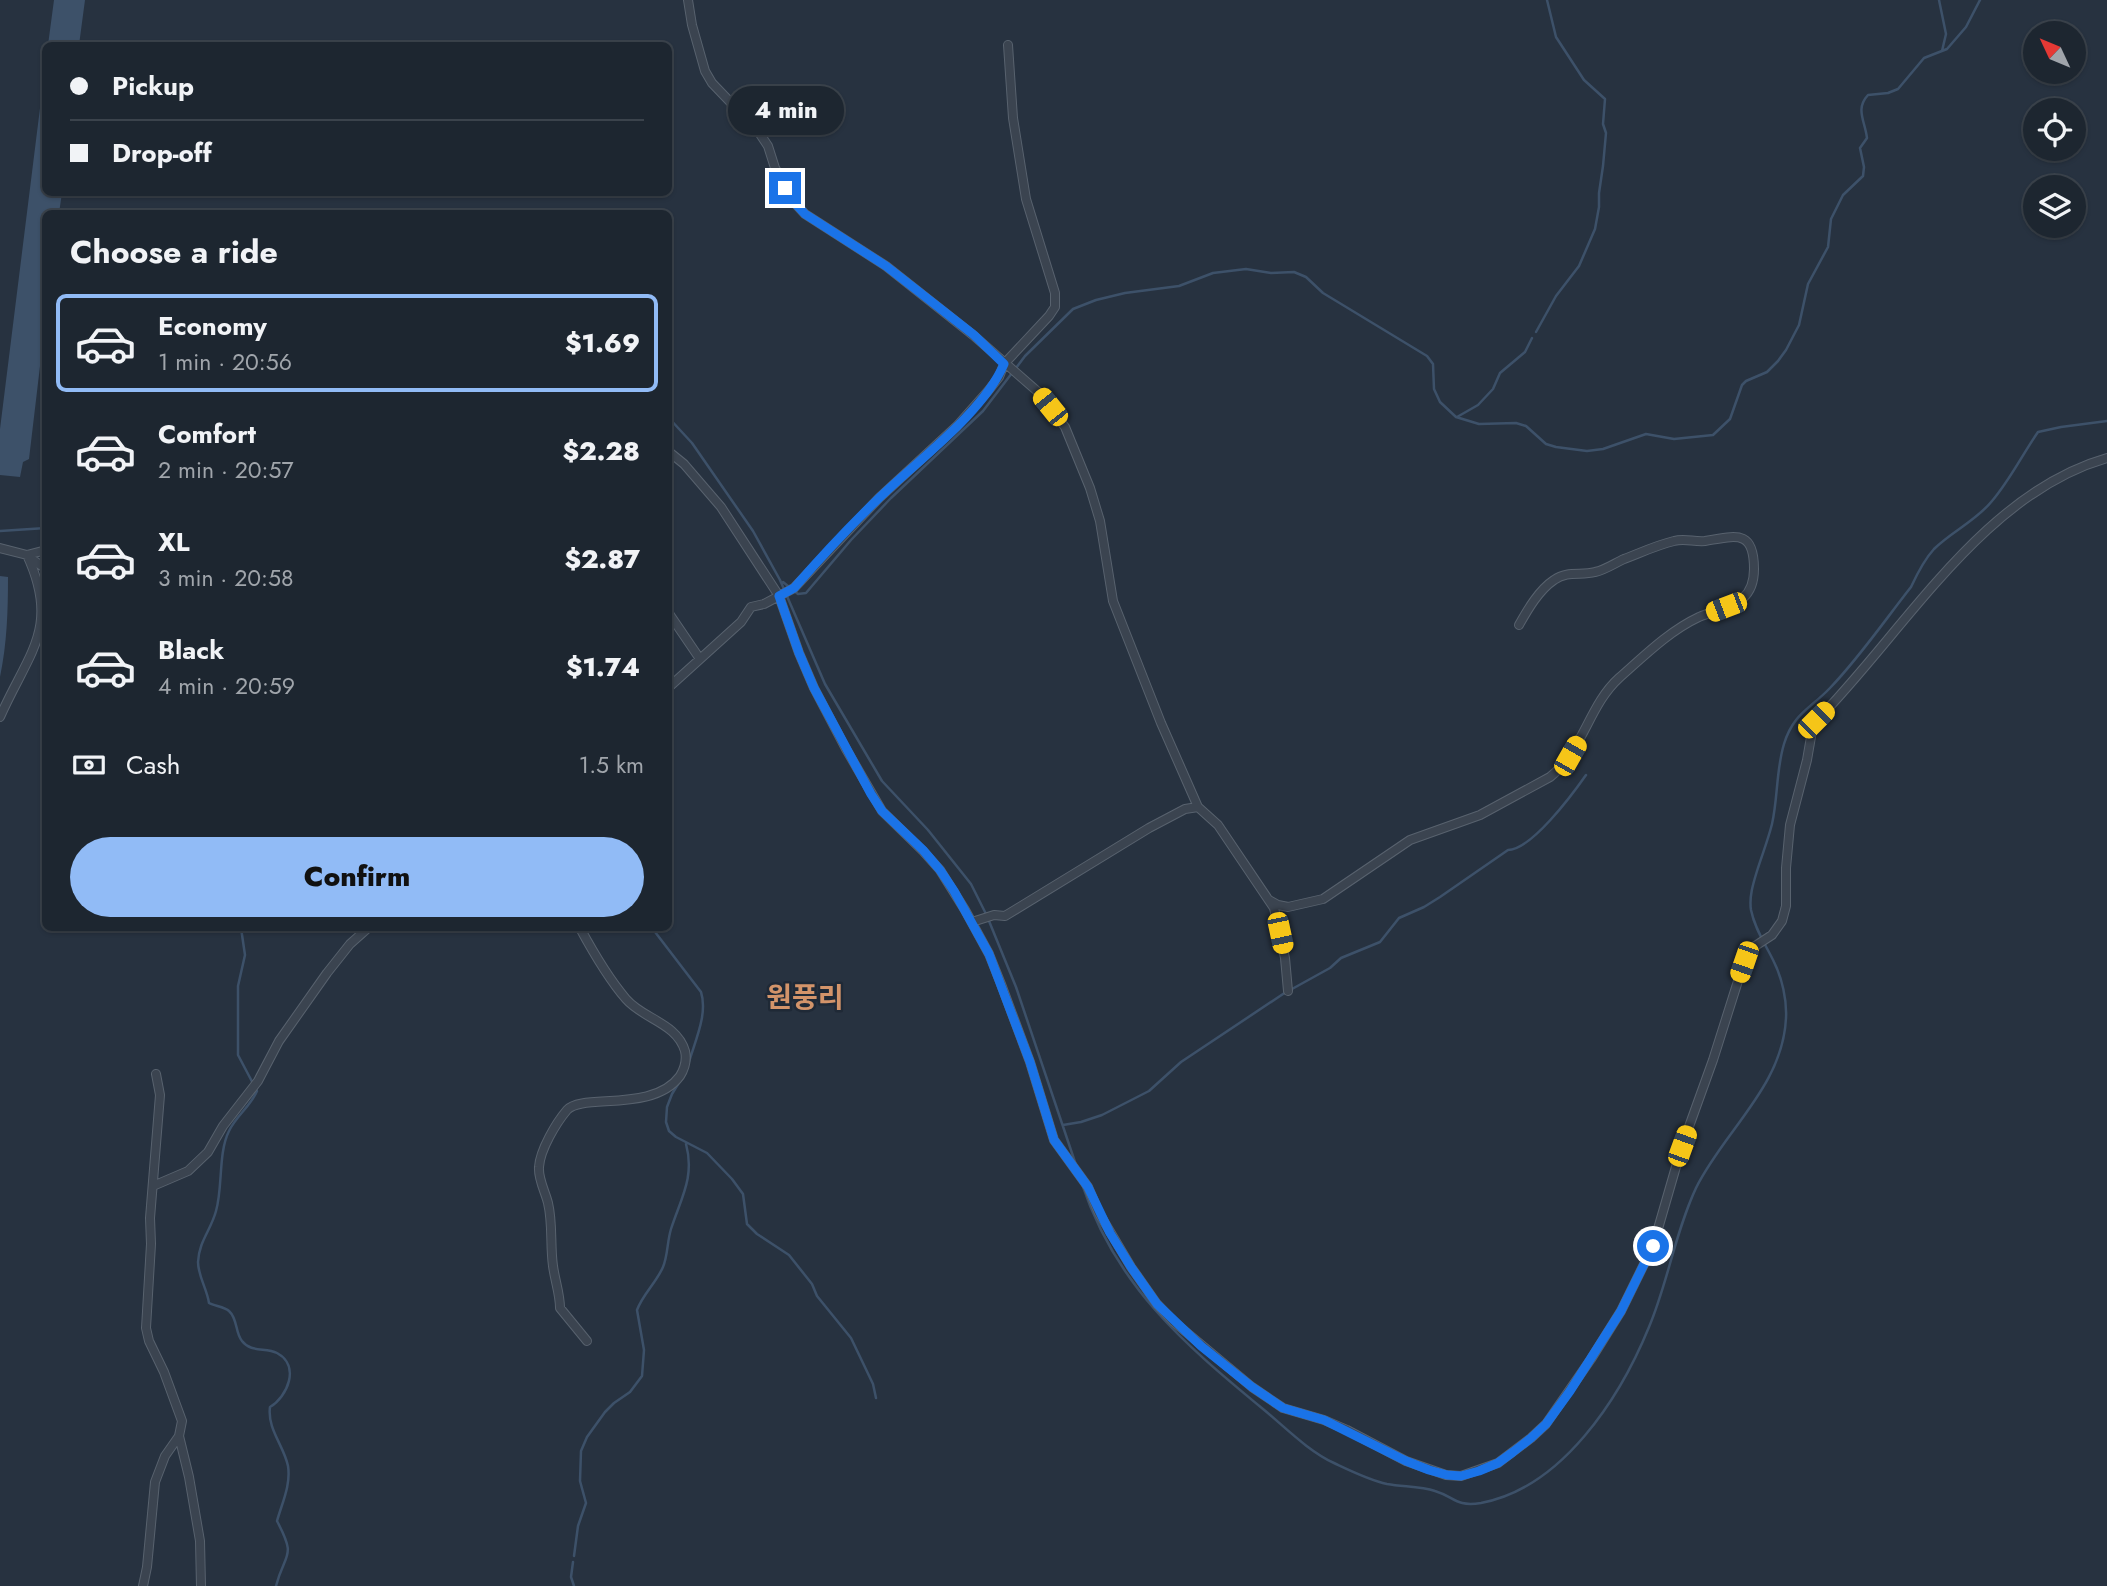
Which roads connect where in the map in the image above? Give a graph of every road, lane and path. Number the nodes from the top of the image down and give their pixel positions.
1 (688, 0) edge
2 (1008, 45) dead end
3 (1004, 364) junction
4 (672, 454) edge
5 (2107, 458) edge
6 (0, 548) edge
7 (42, 551) edge
8 (27, 555) junction
9 (42, 566) edge
10 (779, 596) junction
11 (42, 601) edge
12 (42, 618) edge
13 (672, 618) edge
14 (1519, 625) dead end
15 (700, 659) junction
16 (672, 684) edge
17 (0, 717) edge
18 (1198, 807) junction
19 (1269, 900) junction
20 (972, 922) junction
21 (365, 931) edge
22 (582, 931) edge
23 (1288, 991) dead end
24 (156, 1074) dead end
25 (153, 1186) junction
26 (587, 1341) dead end
27 (179, 1436) junction
28 (143, 1586) edge
29 (201, 1586) edge

1 - 3 street
2 - 3 street
3 - 10 street
3 - 18 street
4 - 10 street
5 - 20 street
6 - 8 street
7 - 8 street
8 - 9 street
8 - 11 street
10 - 15 street
10 - 20 street
12 - 17 street
13 - 15 street
14 - 19 street
15 - 16 street
18 - 19 street
18 - 20 street
19 - 23 street
21 - 25 street
22 - 26 street
24 - 25 street
25 - 27 street
27 - 28 street
27 - 29 street

